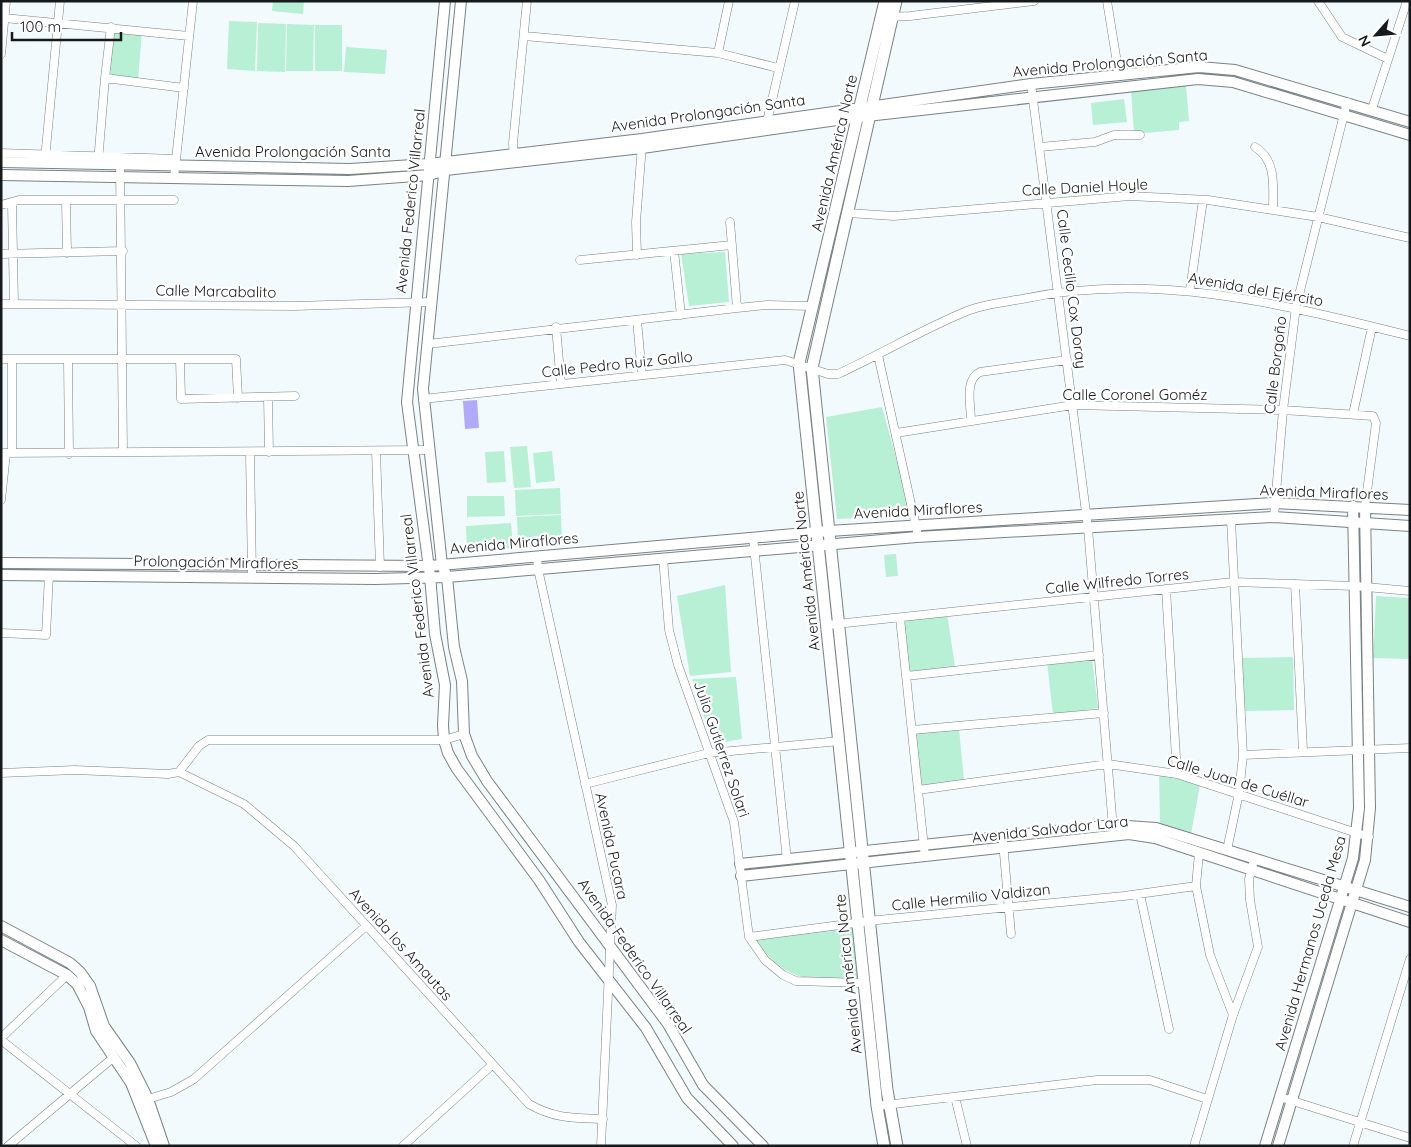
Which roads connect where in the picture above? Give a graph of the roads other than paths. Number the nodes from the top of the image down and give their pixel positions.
1 (6, 1) edge
2 (60, 1) edge
3 (193, 1) edge
4 (445, 1) edge
5 (462, 1) edge
6 (527, 1) edge
7 (729, 1) edge
8 (795, 1) edge
9 (886, 1) edge
10 (896, 1) edge
11 (1034, 1) edge
12 (1107, 1) edge
13 (1318, 1) edge
14 (1407, 1) edge
15 (887, 17) junction
16 (4, 18) junction
17 (57, 22) junction
18 (111, 27) junction
19 (189, 36) junction
20 (524, 36) junction
21 (1, 52) edge
22 (718, 53) junction
23 (1388, 59) junction
24 (778, 68) junction
25 (1235, 70) junction
26 (1119, 75) junction
27 (105, 78) junction
28 (1233, 82) junction
29 (1031, 84) junction
30 (184, 88) junction
31 (1033, 98) junction
32 (1347, 102) junction
33 (1372, 109) junction
34 (872, 110) junction
35 (859, 112) junction
36 (1344, 115) junction
37 (1410, 122) edge
38 (766, 126) junction
39 (1140, 135) dead end
40 (1410, 135) edge
41 (642, 143) junction
42 (1040, 147) junction
43 (1255, 147) dead end
44 (1, 153) edge
45 (514, 158) junction
46 (45, 159) junction
47 (99, 161) junction
48 (1, 162) edge
49 (176, 163) junction
50 (429, 164) junction
51 (120, 165) junction
52 (446, 166) junction
53 (350, 169) junction
54 (1, 175) edge
55 (429, 175) junction
56 (122, 178) junction
57 (174, 178) junction
58 (348, 181) junction
59 (174, 200) dead end
60 (1203, 200) junction
61 (66, 201) junction
62 (122, 201) junction
63 (1047, 202) junction
64 (12, 204) junction
65 (1, 205) edge
66 (1273, 210) junction
67 (848, 213) junction
68 (1318, 217) junction
69 (730, 222) dead end
70 (1410, 238) edge
71 (829, 239) junction
72 (841, 242) junction
73 (732, 245) junction
74 (122, 251) junction
75 (674, 251) junction
76 (67, 252) junction
77 (1, 254) edge
78 (14, 254) junction
79 (637, 255) junction
80 (580, 260) dead end
81 (1190, 290) junction
82 (1058, 291) junction
83 (431, 302) junction
84 (415, 303) junction
85 (1, 304) edge
86 (14, 304) junction
87 (123, 304) junction
88 (811, 306) junction
89 (1296, 307) junction
90 (737, 308) junction
91 (681, 315) junction
92 (637, 320) junction
93 (1372, 326) junction
94 (556, 327) junction
95 (1410, 336) edge
96 (428, 344) junction
97 (878, 354) junction
98 (1, 359) edge
99 (12, 359) junction
100 (68, 359) junction
101 (123, 359) junction
102 (180, 359) junction
103 (1067, 360) junction
104 (798, 362) junction
105 (812, 368) junction
106 (642, 375) junction
107 (561, 384) junction
108 (295, 396) dead end
109 (268, 397) junction
110 (238, 398) junction
111 (423, 399) junction
112 (1073, 405) junction
113 (1283, 410) junction
114 (1353, 414) junction
115 (971, 421) junction
116 (896, 433) junction
117 (413, 450) junction
118 (429, 450) junction
119 (376, 451) junction
120 (123, 452) junction
121 (250, 452) junction
122 (269, 452) junction
123 (6, 453) edge
124 (69, 454) junction
125 (1, 500) edge
126 (1274, 502) junction
127 (1353, 506) junction
128 (1365, 507) junction
129 (1410, 510) edge
130 (1087, 516) junction
131 (1274, 518) junction
132 (1231, 520) junction
133 (1354, 522) junction
134 (1365, 523) junction
135 (916, 526) junction
136 (1410, 526) edge
137 (1088, 528) junction
138 (823, 531) junction
139 (753, 537) junction
140 (917, 537) junction
141 (824, 544) junction
142 (655, 546) junction
143 (754, 550) junction
144 (537, 556) junction
145 (660, 558) junction
146 (1, 564) edge
147 (252, 564) junction
148 (442, 565) junction
149 (380, 567) junction
150 (538, 569) junction
151 (430, 571) junction
152 (1, 575) edge
153 (49, 576) junction
154 (252, 576) junction
155 (447, 577) junction
156 (1233, 582) junction
157 (1295, 584) junction
158 (1355, 586) junction
159 (1367, 587) junction
160 (1166, 589) junction
161 (1410, 591) edge
162 (1094, 597) junction
163 (900, 618) junction
164 (833, 625) junction
165 (1, 633) edge
166 (1099, 655) junction
167 (906, 676) junction
168 (1104, 712) junction
169 (912, 730) junction
170 (464, 734) junction
171 (444, 740) junction
172 (840, 741) junction
173 (775, 746) junction
174 (1410, 748) edge
175 (1358, 750) junction
176 (1370, 750) junction
177 (1303, 751) junction
178 (709, 753) junction
179 (1243, 755) junction
180 (1108, 764) junction
181 (179, 772) junction
182 (1, 773) edge
183 (1177, 774) junction
184 (585, 784) junction
185 (918, 790) junction
186 (1239, 793) junction
187 (1113, 830) junction
188 (1357, 833) junction
189 (1003, 835) junction
190 (1369, 837) junction
191 (924, 844) junction
192 (1004, 848) junction
193 (1227, 850) junction
194 (1199, 852) junction
195 (925, 857) junction
196 (858, 859) junction
197 (787, 860) junction
198 (740, 864) junction
199 (1253, 865) junction
200 (741, 876) junction
201 (1196, 886) junction
202 (1344, 887) junction
203 (1355, 890) junction
204 (1140, 894) junction
205 (1340, 899) junction
206 (1352, 903) junction
207 (1009, 906) junction
208 (1410, 908) edge
209 (870, 922) junction
210 (1410, 922) edge
211 (857, 924) junction
212 (1, 926) edge
213 (366, 926) junction
214 (1012, 934) dead end
215 (749, 937) junction
216 (1, 940) edge
217 (611, 950) junction
218 (1410, 959) edge
219 (67, 975) junction
220 (609, 980) junction
221 (1315, 982) junction
222 (864, 983) junction
223 (1326, 986) junction
224 (1233, 1015) junction
225 (1169, 1029) dead end
226 (1, 1039) edge
227 (114, 1057) junction
228 (492, 1065) junction
229 (71, 1094) junction
230 (955, 1097) junction
231 (1280, 1097) junction
232 (148, 1099) junction
233 (1207, 1099) junction
234 (1291, 1100) junction
235 (882, 1105) junction
236 (603, 1119) junction
237 (1359, 1122) junction
238 (1410, 1138) edge
239 (1, 1142) edge
240 (7, 1146) edge
241 (136, 1146) edge
242 (156, 1146) edge
243 (164, 1146) edge
244 (403, 1146) edge
245 (601, 1146) edge
246 (733, 1146) edge
247 (762, 1146) edge
248 (884, 1146) edge
249 (897, 1146) edge
250 (967, 1146) edge
251 (1194, 1146) edge
252 (1265, 1146) edge
253 (1278, 1146) edge
254 (1352, 1146) edge

1 - 16 street
2 - 17 street
3 - 19 street
4 - 50 street, Avenida Federico Villarreal
5 - 52 street, Avenida Federico Villarreal
6 - 20 street
7 - 22 street
8 - 24 street
9 - 15 main road, Avenida América Norte
10 - 15 main road, Avenida América Norte
11 - 15 street
12 - 26 street
13 - 23 street
14 - 23 street
15 - 34 main road, Avenida América Norte
15 - 35 main road, Avenida América Norte
16 - 17 street
16 - 21 street
17 - 18 street
17 - 46 street
18 - 19 street
18 - 27 street
19 - 30 street
20 - 22 street
20 - 45 street
22 - 24 street
23 - 33 street
24 - 38 street
25 - 26 street, Avenida Prolongación Santa
25 - 28 street
25 - 32 street, Avenida Prolongación Santa
26 - 29 street, Avenida Prolongación Santa
27 - 30 street
27 - 47 street
28 - 31 street, Avenida Prolongación Santa
28 - 36 street, Avenida Prolongación Santa
29 - 31 street, Calle Cecilio Cox Doray
29 - 34 street, Avenida Prolongación Santa
30 - 49 street
31 - 34 street, Avenida Prolongación Santa
31 - 42 street, Calle Cecilio Cox Doray
32 - 33 street, Avenida Prolongación Santa
32 - 36 street, Calle Borgoño
33 - 37 street, Avenida Prolongación Santa
34 - 35 street, Avenida Prolongación Santa
34 - 67 main road, Avenida América Norte
35 - 38 street, Avenida Prolongación Santa
35 - 71 main road, Avenida América Norte
36 - 40 street, Avenida Prolongación Santa
36 - 68 street, Calle Borgoño
38 - 41 street, Avenida Prolongación Santa
39 - 42 street
41 - 45 street, Avenida Prolongación Santa
41 - 79 street
42 - 63 street, Calle Cecilio Cox Doray
43 - 66 street
44 - 46 street, Avenida Prolongación Santa
45 - 52 street, Avenida Prolongación Santa
46 - 47 street, Avenida Prolongación Santa
46 - 48 street, Avenida Prolongación Santa
47 - 49 street
47 - 51 street, Avenida Prolongación Santa
49 - 51 street, Avenida Prolongación Santa
49 - 53 street, Avenida Prolongación Santa
49 - 57 street
50 - 52 street, Avenida Prolongación Santa
50 - 53 street, Avenida Prolongación Santa
50 - 55 street, Avenida Federico Villarreal
51 - 56 street
52 - 55 street, Avenida Prolongación Santa
52 - 83 street, Avenida Federico Villarreal
53 - 58 street
54 - 56 street, Avenida Prolongación Santa
55 - 58 street, Avenida Prolongación Santa
55 - 84 street, Avenida Federico Villarreal
56 - 57 street, Avenida Prolongación Santa
56 - 62 street
57 - 58 street, Avenida Prolongación Santa
59 - 62 street
60 - 63 street, Calle Daniel Hoyle
60 - 66 street, Calle Daniel Hoyle
60 - 81 street
61 - 62 street
61 - 64 street
61 - 76 street
62 - 74 street
63 - 67 street, Calle Daniel Hoyle
63 - 82 street, Calle Cecilio Cox Doray
64 - 65 street
64 - 78 street
66 - 68 street, Calle Daniel Hoyle
67 - 72 main road, Avenida América Norte
68 - 70 street, Calle Daniel Hoyle
68 - 89 street, Calle Borgoño
69 - 73 street
71 - 72 main road
71 - 88 main road, Avenida América Norte
72 - 105 main road, Avenida América Norte
73 - 75 street
73 - 90 street
74 - 76 street
74 - 87 street
75 - 79 street
75 - 91 street
76 - 78 street
77 - 78 street
78 - 86 street
79 - 80 street
81 - 82 street, Avenida del Ejército
81 - 89 street, Avenida del Ejército
82 - 97 street, Avenida del Ejército
82 - 103 street, Calle Cecilio Cox Doray
83 - 84 street, Calle Marcabalito
83 - 96 street, Avenida Federico Villarreal
84 - 87 street, Calle Marcabalito
84 - 117 street, Avenida Federico Villarreal
85 - 86 street, Calle Marcabalito
86 - 87 street, Calle Marcabalito
87 - 101 street
88 - 90 street
88 - 104 main road, Avenida América Norte
89 - 93 street, Avenida del Ejército
89 - 113 street, Calle Borgoño
90 - 91 street
91 - 92 street
92 - 94 street
92 - 106 street
93 - 95 street, Avenida del Ejército
93 - 114 street
94 - 96 street
94 - 107 street
96 - 111 street, Avenida Federico Villarreal
97 - 105 street, Avenida del Ejército
97 - 116 street
98 - 99 street
99 - 100 street
99 - 123 street
100 - 101 street
100 - 124 street
101 - 102 street
101 - 120 street
102 - 110 street
102 - 110 street
103 - 112 street, Calle Cecilio Cox Doray
103 - 115 street
104 - 105 street, Calle Pedro Ruiz Gallo
104 - 106 street, Calle Pedro Ruiz Gallo
104 - 138 main road, Avenida América Norte
105 - 138 main road, Avenida América Norte
106 - 107 street, Calle Pedro Ruiz Gallo
107 - 111 street, Calle Pedro Ruiz Gallo
108 - 109 street
109 - 110 street
109 - 122 street
111 - 118 street, Avenida Federico Villarreal
112 - 113 street, Calle Coronel Goméz
112 - 115 street, Calle Coronel Goméz
112 - 130 street, Calle Cecilio Cox Doray
113 - 114 street, Calle Coronel Goméz
113 - 126 street, Calle Borgoño
114 - 128 street, Calle Coronel Goméz
115 - 116 street, Calle Coronel Goméz
116 - 135 street
117 - 118 street
117 - 119 street
117 - 151 street, Avenida Federico Villarreal
118 - 148 street, Avenida Federico Villarreal
119 - 122 street
119 - 149 street
120 - 121 street
120 - 124 street
121 - 122 street
121 - 147 street
123 - 124 street
123 - 125 street
126 - 127 street, Avenida Miraflores
126 - 130 street, Avenida Miraflores
126 - 131 street, Calle Borgoño
127 - 128 street, Avenida Miraflores
127 - 133 street, Avenida Hermanos Uceda Mesa
128 - 129 street, Avenida Miraflores
128 - 134 street, Avenida Hermanos Uceda Mesa
130 - 135 street, Avenida Miraflores
130 - 137 street, Calle Cecilio Cox Doray
131 - 132 street, Avenida Miraflores
131 - 133 street, Avenida Miraflores
132 - 137 street, Avenida Miraflores
132 - 156 street
133 - 134 street, Avenida Miraflores
133 - 158 street, Avenida Hermanos Uceda Mesa
134 - 136 street, Avenida Miraflores
134 - 159 street, Avenida Hermanos Uceda Mesa
135 - 138 street, Avenida Miraflores
135 - 140 street
137 - 140 street, Avenida Miraflores
137 - 162 street, Calle Cecilio Cox Doray
138 - 139 street, Avenida Miraflores
138 - 141 main road, Avenida América Norte
139 - 142 street, Avenida Miraflores
139 - 143 street
140 - 141 street, Avenida Miraflores
141 - 143 street, Avenida Miraflores
141 - 164 main road, Avenida América Norte
142 - 144 street, Avenida Miraflores
142 - 145 street
143 - 145 street, Avenida Miraflores
143 - 173 street
144 - 148 street, Avenida Miraflores
144 - 150 street, Avenida Pucara
145 - 150 street, Avenida Miraflores
145 - 178 street, Julio Gutierrez Solari
146 - 147 street, Prolongación Miraflores
147 - 149 street, Prolongación Miraflores
147 - 154 street
148 - 151 street, Avenida Miraflores
148 - 155 street
149 - 151 street, Prolongación Miraflores
150 - 155 street, Avenida Miraflores
150 - 184 street, Avenida Pucara
151 - 154 street, Prolongación Miraflores
151 - 155 street, Avenida Miraflores
151 - 171 street, Avenida Federico Villarreal
152 - 153 street, Prolongación Miraflores
153 - 154 street, Prolongación Miraflores
153 - 165 street
155 - 170 street, Avenida Federico Villarreal
156 - 157 street, Calle Wilfredo Torres
156 - 160 street, Calle Wilfredo Torres
156 - 179 street
157 - 158 street, Calle Wilfredo Torres
157 - 177 street
158 - 159 street, Calle Wilfredo Torres
158 - 175 street, Avenida Hermanos Uceda Mesa
159 - 161 street, Calle Wilfredo Torres
159 - 176 street, Avenida Hermanos Uceda Mesa
160 - 162 street, Calle Wilfredo Torres
160 - 183 street
162 - 163 street, Calle Wilfredo Torres
162 - 166 street, Calle Cecilio Cox Doray
163 - 164 street, Calle Wilfredo Torres
163 - 167 street
164 - 172 main road, Avenida América Norte
164 - 196 main road, Avenida América Norte
166 - 167 street
166 - 168 street, Calle Cecilio Cox Doray
167 - 169 street
168 - 169 street
168 - 180 street, Calle Cecilio Cox Doray
169 - 185 street
170 - 171 street
170 - 217 street, Avenida Federico Villarreal
171 - 181 street
171 - 220 street, Avenida Federico Villarreal
172 - 173 street
172 - 196 main road, Avenida América Norte
173 - 178 street
173 - 197 street
174 - 176 street
175 - 176 street
175 - 177 street
175 - 188 street, Avenida Hermanos Uceda Mesa
176 - 190 street, Avenida Hermanos Uceda Mesa
177 - 179 street
178 - 184 street
178 - 198 street, Julio Gutierrez Solari
179 - 186 street
180 - 183 street, Calle Juan de Cuéllar
180 - 185 street, Calle Juan de Cuéllar
180 - 187 street, Calle Cecilio Cox Doray
181 - 182 street, Avenida los Amautas
181 - 213 street, Avenida los Amautas
183 - 186 street, Calle Juan de Cuéllar
184 - 217 street, Avenida Pucara
185 - 191 street
186 - 188 street, Calle Juan de Cuéllar
186 - 193 street
187 - 189 street, Avenida Salvador Lara
187 - 192 street, Avenida Salvador Lara
187 - 193 street, Avenida Salvador Lara
187 - 194 street, Avenida Salvador Lara
188 - 190 street, Calle Juan de Cuéllar
188 - 202 street, Avenida Hermanos Uceda Mesa
189 - 191 street, Avenida Salvador Lara
189 - 192 street
190 - 203 street, Avenida Hermanos Uceda Mesa
191 - 195 street
191 - 196 street, Avenida Salvador Lara
192 - 195 street, Avenida Salvador Lara
192 - 207 street
193 - 199 street, Avenida Salvador Lara
194 - 199 street, Avenida Salvador Lara
194 - 201 street
195 - 196 street, Avenida Salvador Lara
196 - 197 street, Avenida Salvador Lara
196 - 200 street, Avenida Salvador Lara
196 - 209 main road, Avenida América Norte
196 - 211 main road, Avenida América Norte
197 - 198 street, Avenida Salvador Lara
198 - 200 street, Julio Gutierrez Solari
199 - 202 street, Avenida Salvador Lara
199 - 205 street, Avenida Salvador Lara
199 - 224 street
200 - 215 street, Julio Gutierrez Solari
201 - 204 street, Calle Hermilio Valdizan
201 - 224 street
202 - 203 street, Avenida Salvador Lara
202 - 205 street, Avenida Hermanos Uceda Mesa
203 - 206 street, Avenida Hermanos Uceda Mesa
203 - 208 street, Avenida Salvador Lara
204 - 207 street, Calle Hermilio Valdizan
204 - 225 street
205 - 206 street, Avenida Salvador Lara
205 - 221 street, Avenida Hermanos Uceda Mesa
206 - 210 street, Avenida Salvador Lara
206 - 223 street, Avenida Hermanos Uceda Mesa
207 - 209 street, Calle Hermilio Valdizan
207 - 214 street
209 - 211 street, Calle Hermilio Valdizan
209 - 235 main road, Avenida América Norte
211 - 215 street, Calle Hermilio Valdizan
211 - 222 main road, Avenida América Norte
212 - 232 street
213 - 228 street, Avenida los Amautas
213 - 232 street
215 - 222 street, Julio Gutierrez Solari
216 - 219 street
217 - 220 street, Avenida Pucara
217 - 247 street, Avenida Federico Villarreal
218 - 237 street
219 - 226 street
219 - 227 street
220 - 236 street, Avenida Pucara
220 - 246 street, Avenida Federico Villarreal
221 - 223 street
221 - 231 street, Avenida Hermanos Uceda Mesa
222 - 235 main road, Avenida América Norte
223 - 234 street, Avenida Hermanos Uceda Mesa
224 - 233 street
226 - 229 street
227 - 229 street
227 - 242 street
228 - 236 street, Avenida los Amautas
228 - 244 street
229 - 240 street
229 - 241 street
230 - 233 street
230 - 235 street
230 - 250 street
231 - 234 street
231 - 252 street, Avenida Hermanos Uceda Mesa
232 - 243 street
233 - 251 street
234 - 237 street
234 - 253 street, Avenida Hermanos Uceda Mesa
235 - 248 main road, Avenida América Norte
235 - 249 main road, Avenida América Norte
236 - 245 street, Avenida Pucara
237 - 238 street
237 - 254 street
239 - 240 street

